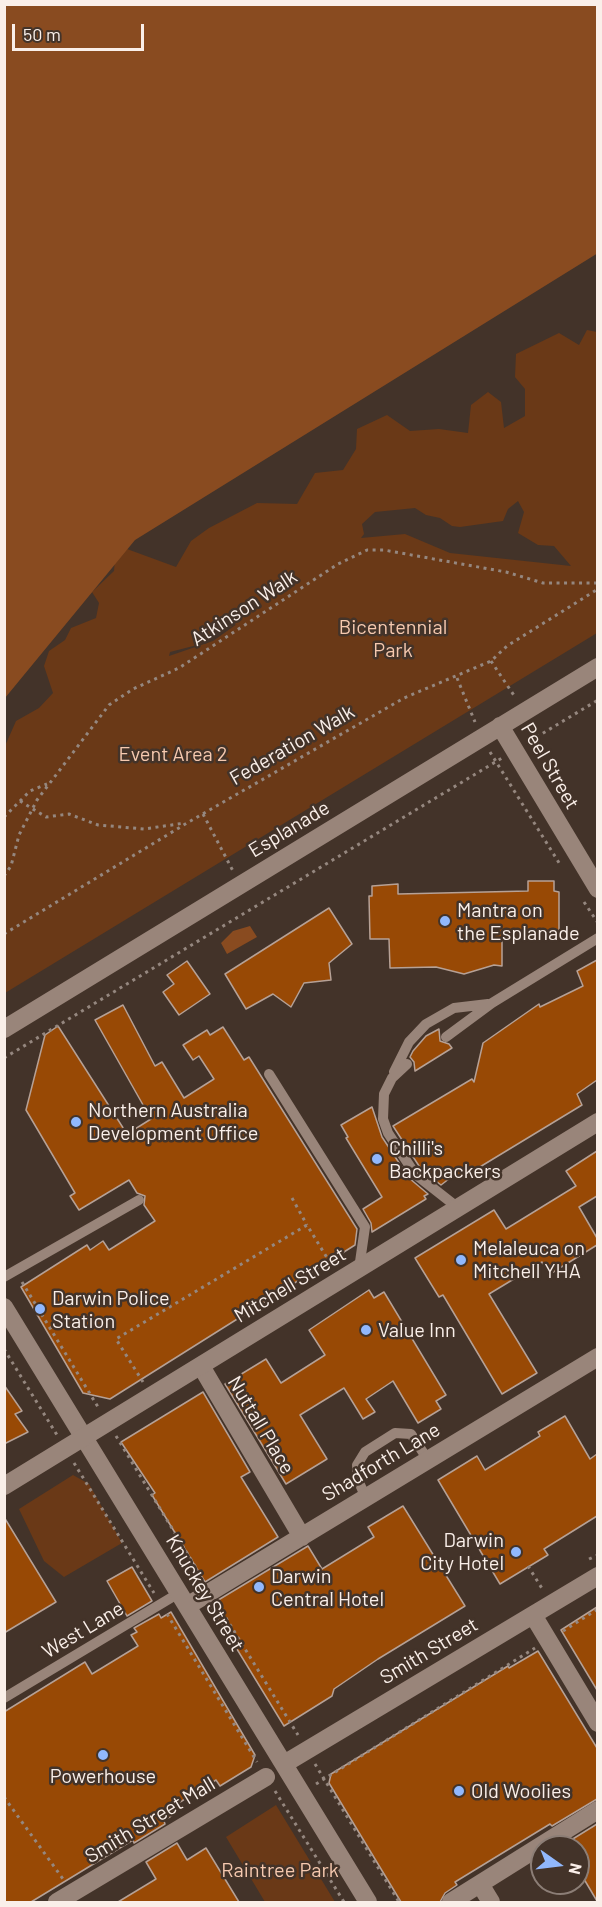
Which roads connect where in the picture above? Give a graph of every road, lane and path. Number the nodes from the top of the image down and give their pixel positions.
1 (597, 584) edge
2 (597, 589) edge
3 (597, 667) edge
4 (457, 678) junction
5 (597, 700) edge
6 (500, 726) junction
7 (481, 738) junction
8 (515, 750) junction
9 (496, 762) junction
10 (49, 784) junction
11 (20, 801) junction
12 (33, 809) junction
13 (203, 814) junction
14 (4, 817) edge
15 (187, 823) junction
16 (567, 875) dead end
17 (4, 876) edge
18 (240, 885) junction
19 (597, 889) edge
20 (579, 894) dead end
21 (597, 923) edge
22 (4, 934) edge
23 (597, 938) edge
24 (492, 1003) junction
25 (4, 1029) edge
26 (446, 1037) dead end
27 (4, 1058) edge
28 (406, 1064) dead end
29 (269, 1074) dead end
30 (388, 1084) junction
31 (597, 1122) edge
32 (292, 1198) dead end
33 (139, 1200) dead end
34 (456, 1207) junction
35 (307, 1225) junction
36 (359, 1269) junction
37 (4, 1277) edge
38 (341, 1280) junction
39 (4, 1307) edge
40 (4, 1349) edge
41 (597, 1357) edge
42 (201, 1366) junction
43 (152, 1396) junction
44 (84, 1438) junction
45 (66, 1449) junction
46 (428, 1460) junction
47 (4, 1485) edge
48 (366, 1497) junction
49 (302, 1537) junction
50 (528, 1566) dead end
51 (597, 1576) edge
52 (544, 1592) dead end
53 (183, 1600) junction
54 (161, 1604) junction
55 (597, 1609) edge
56 (533, 1615) junction
57 (557, 1635) dead end
58 (537, 1647) dead end
59 (4, 1698) edge
60 (597, 1723) edge
61 (284, 1764) junction
62 (266, 1777) junction
63 (302, 1793) junction
64 (4, 1797) edge
65 (284, 1805) junction
66 (597, 1810) edge
67 (480, 1884) junction
68 (73, 1893) junction
69 (57, 1902) edge
70 (344, 1902) edge
71 (368, 1902) edge
72 (450, 1902) edge
73 (491, 1902) edge

1 - 10 path, Atkinson Walk
2 - 4 path, Federation Walk
3 - 6 street, Esplanade
4 - 7 path
4 - 13 path, Federation Walk
5 - 8 path
6 - 7 street, Esplanade
6 - 8 street, Peel Street
7 - 9 path
7 - 18 street, Esplanade
8 - 9 path
8 - 19 street, Peel Street
9 - 16 path
9 - 27 path
10 - 11 path
10 - 12 path, Atkinson Walk
11 - 12 path
11 - 14 path
12 - 15 path
12 - 17 path, Atkinson Walk
13 - 15 path, Federation Walk
13 - 18 path
15 - 22 path, Federation Walk
18 - 25 street, Esplanade
20 - 21 path
23 - 24 lane
24 - 26 lane
24 - 30 lane
28 - 30 lane
29 - 36 lane
30 - 34 lane
31 - 34 street, Mitchell Street
32 - 35 path
33 - 37 lane
34 - 36 street, Mitchell Street
35 - 38 path
35 - 43 path
36 - 38 street, Mitchell Street
38 - 42 street, Mitchell Street
39 - 44 street, Knuckey Street
40 - 45 path
41 - 46 street, Shadforth Lane
42 - 43 street, Mitchell Street
42 - 49 street, Nuttall Place
43 - 44 street, Mitchell Street
44 - 45 street, Mitchell Street
44 - 53 street, Knuckey Street
45 - 47 street, Mitchell Street
45 - 54 path
46 - 48 street, Shadforth Lane
46 - 48 lane
48 - 49 street, Shadforth Lane
49 - 53 street, Shadforth Lane
50 - 52 path
51 - 56 street, Smith Street
53 - 54 lane, West Lane
53 - 61 street, Knuckey Street
54 - 59 lane, West Lane
54 - 62 path
55 - 57 path
56 - 60 street
56 - 61 street, Smith Street
58 - 63 path
61 - 63 street, Knuckey Street
62 - 65 path
62 - 68 street, Smith Street Mall
63 - 65 path
63 - 71 street, Knuckey Street
64 - 68 path
65 - 70 path
66 - 67 street
67 - 72 street
67 - 73 street
68 - 69 street, Smith Street Mall

